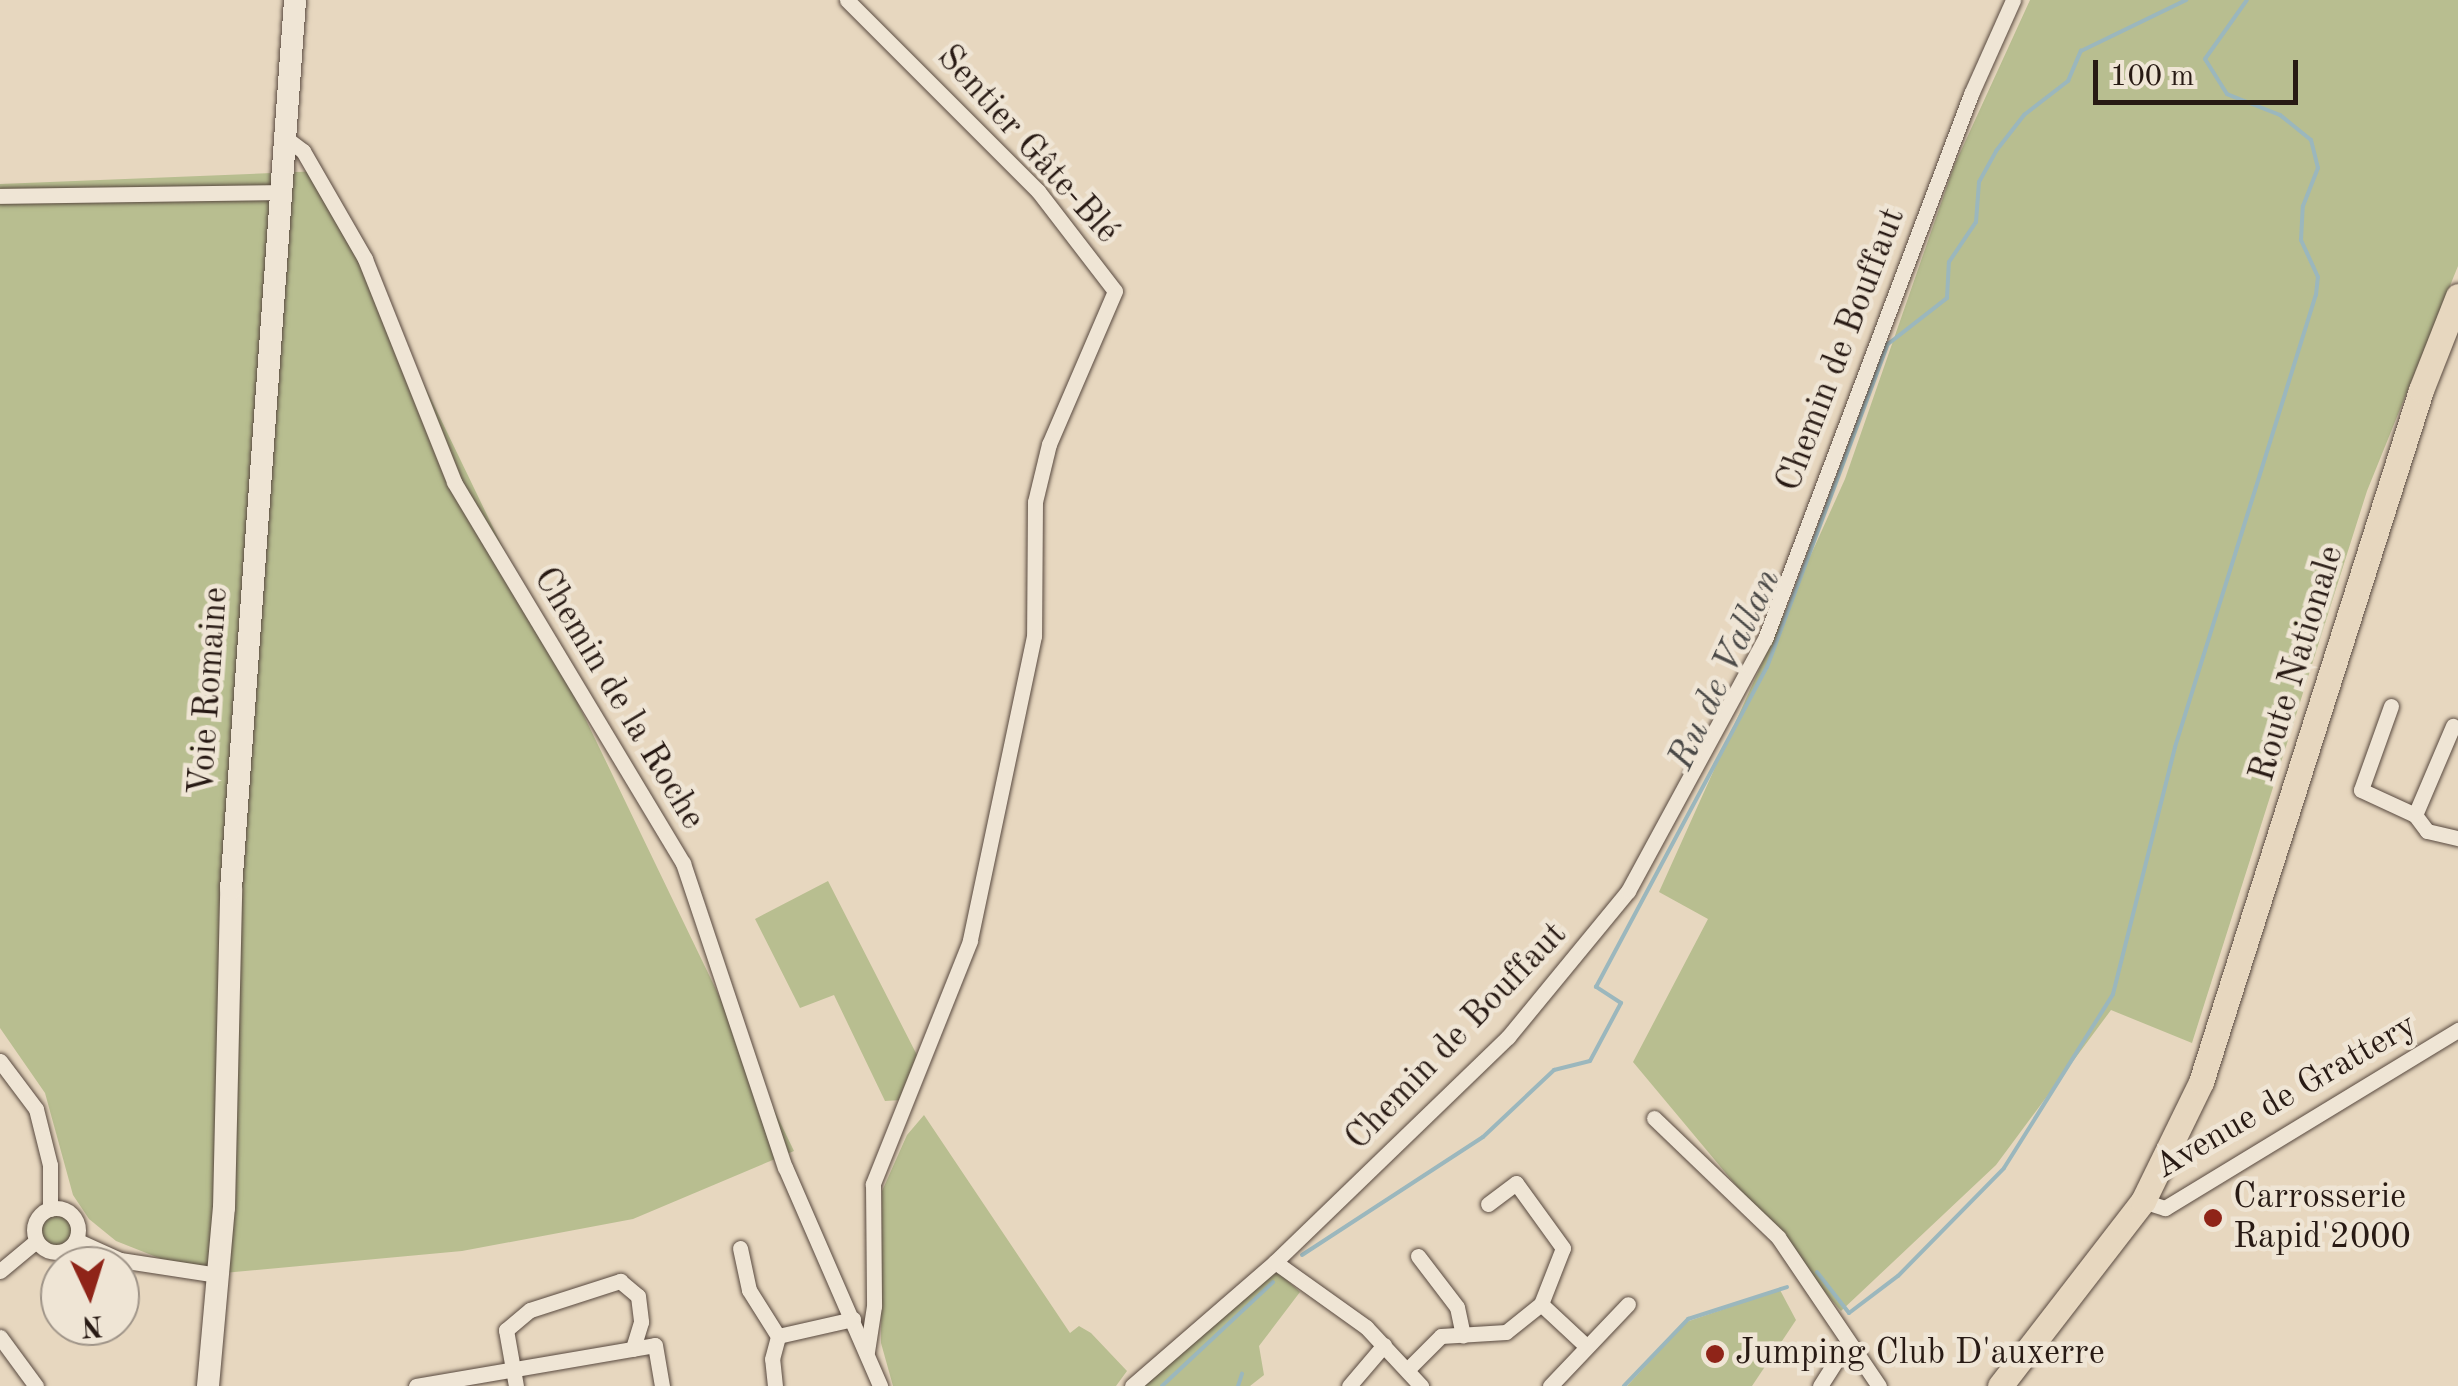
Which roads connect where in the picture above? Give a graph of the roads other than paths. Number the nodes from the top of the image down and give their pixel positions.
1 (295, 0) edge
2 (847, 0) edge
3 (2014, 0) edge
4 (283, 136) junction
5 (278, 192) junction
6 (0, 196) edge
7 (2458, 296) edge
8 (2392, 706) dead end
9 (2452, 726) dead end
10 (2415, 815) junction
11 (2458, 838) edge
12 (2458, 1030) edge
13 (0, 1060) edge
14 (1654, 1118) dead end
15 (2142, 1201) junction
16 (1488, 1204) dead end
17 (50, 1209) junction
18 (76, 1240) junction
19 (36, 1241) junction
20 (740, 1248) dead end
21 (1418, 1256) dead end
22 (1285, 1269) junction
23 (0, 1271) edge
24 (218, 1275) junction
25 (1540, 1304) junction
26 (1628, 1304) dead end
27 (853, 1319) junction
28 (1463, 1334) junction
29 (778, 1336) junction
30 (0, 1337) edge
31 (1848, 1342) junction
32 (1384, 1345) junction
33 (1586, 1346) junction
34 (632, 1348) junction
35 (867, 1352) junction
36 (1408, 1370) junction
37 (514, 1378) edge
38 (36, 1386) edge
39 (208, 1386) edge
40 (416, 1386) edge
41 (662, 1386) edge
42 (775, 1386) edge
43 (880, 1386) edge
44 (1132, 1386) edge
45 (1349, 1386) edge
46 (1422, 1386) edge
47 (1550, 1386) edge
48 (1820, 1386) edge
49 (1879, 1386) edge
50 (2000, 1386) edge

1 - 4 main road, Voie Romaine
2 - 35 street, Sentier Gâte-Blé
3 - 22 street, Chemin de Bouffaut
4 - 5 main road, Voie Romaine
4 - 27 street, Chemin de la Roche
5 - 6 street
5 - 24 main road, Voie Romaine
7 - 15 main road, Route Nationale
8 - 10 street
9 - 10 street
10 - 11 street
12 - 15 street, Avenue de Grattery
13 - 17 street
14 - 31 street
15 - 50 main road, Route Nationale
16 - 25 street
17 - 18 street
17 - 19 street
18 - 19 street
18 - 24 street
19 - 23 street
20 - 29 street
21 - 28 street
22 - 32 street
22 - 44 street, Chemin de Bouffaut
24 - 39 main road, Voie Romaine
25 - 28 street
25 - 33 street
26 - 33 street
27 - 29 street
27 - 35 street, Chemin de la Roche
28 - 36 street
29 - 42 street
30 - 38 street
31 - 48 street
31 - 49 street
32 - 36 street
32 - 45 street
33 - 47 street
34 - 37 street
34 - 37 street
34 - 41 street
35 - 43 street, Chemin de la Roche
36 - 46 street
37 - 40 street

